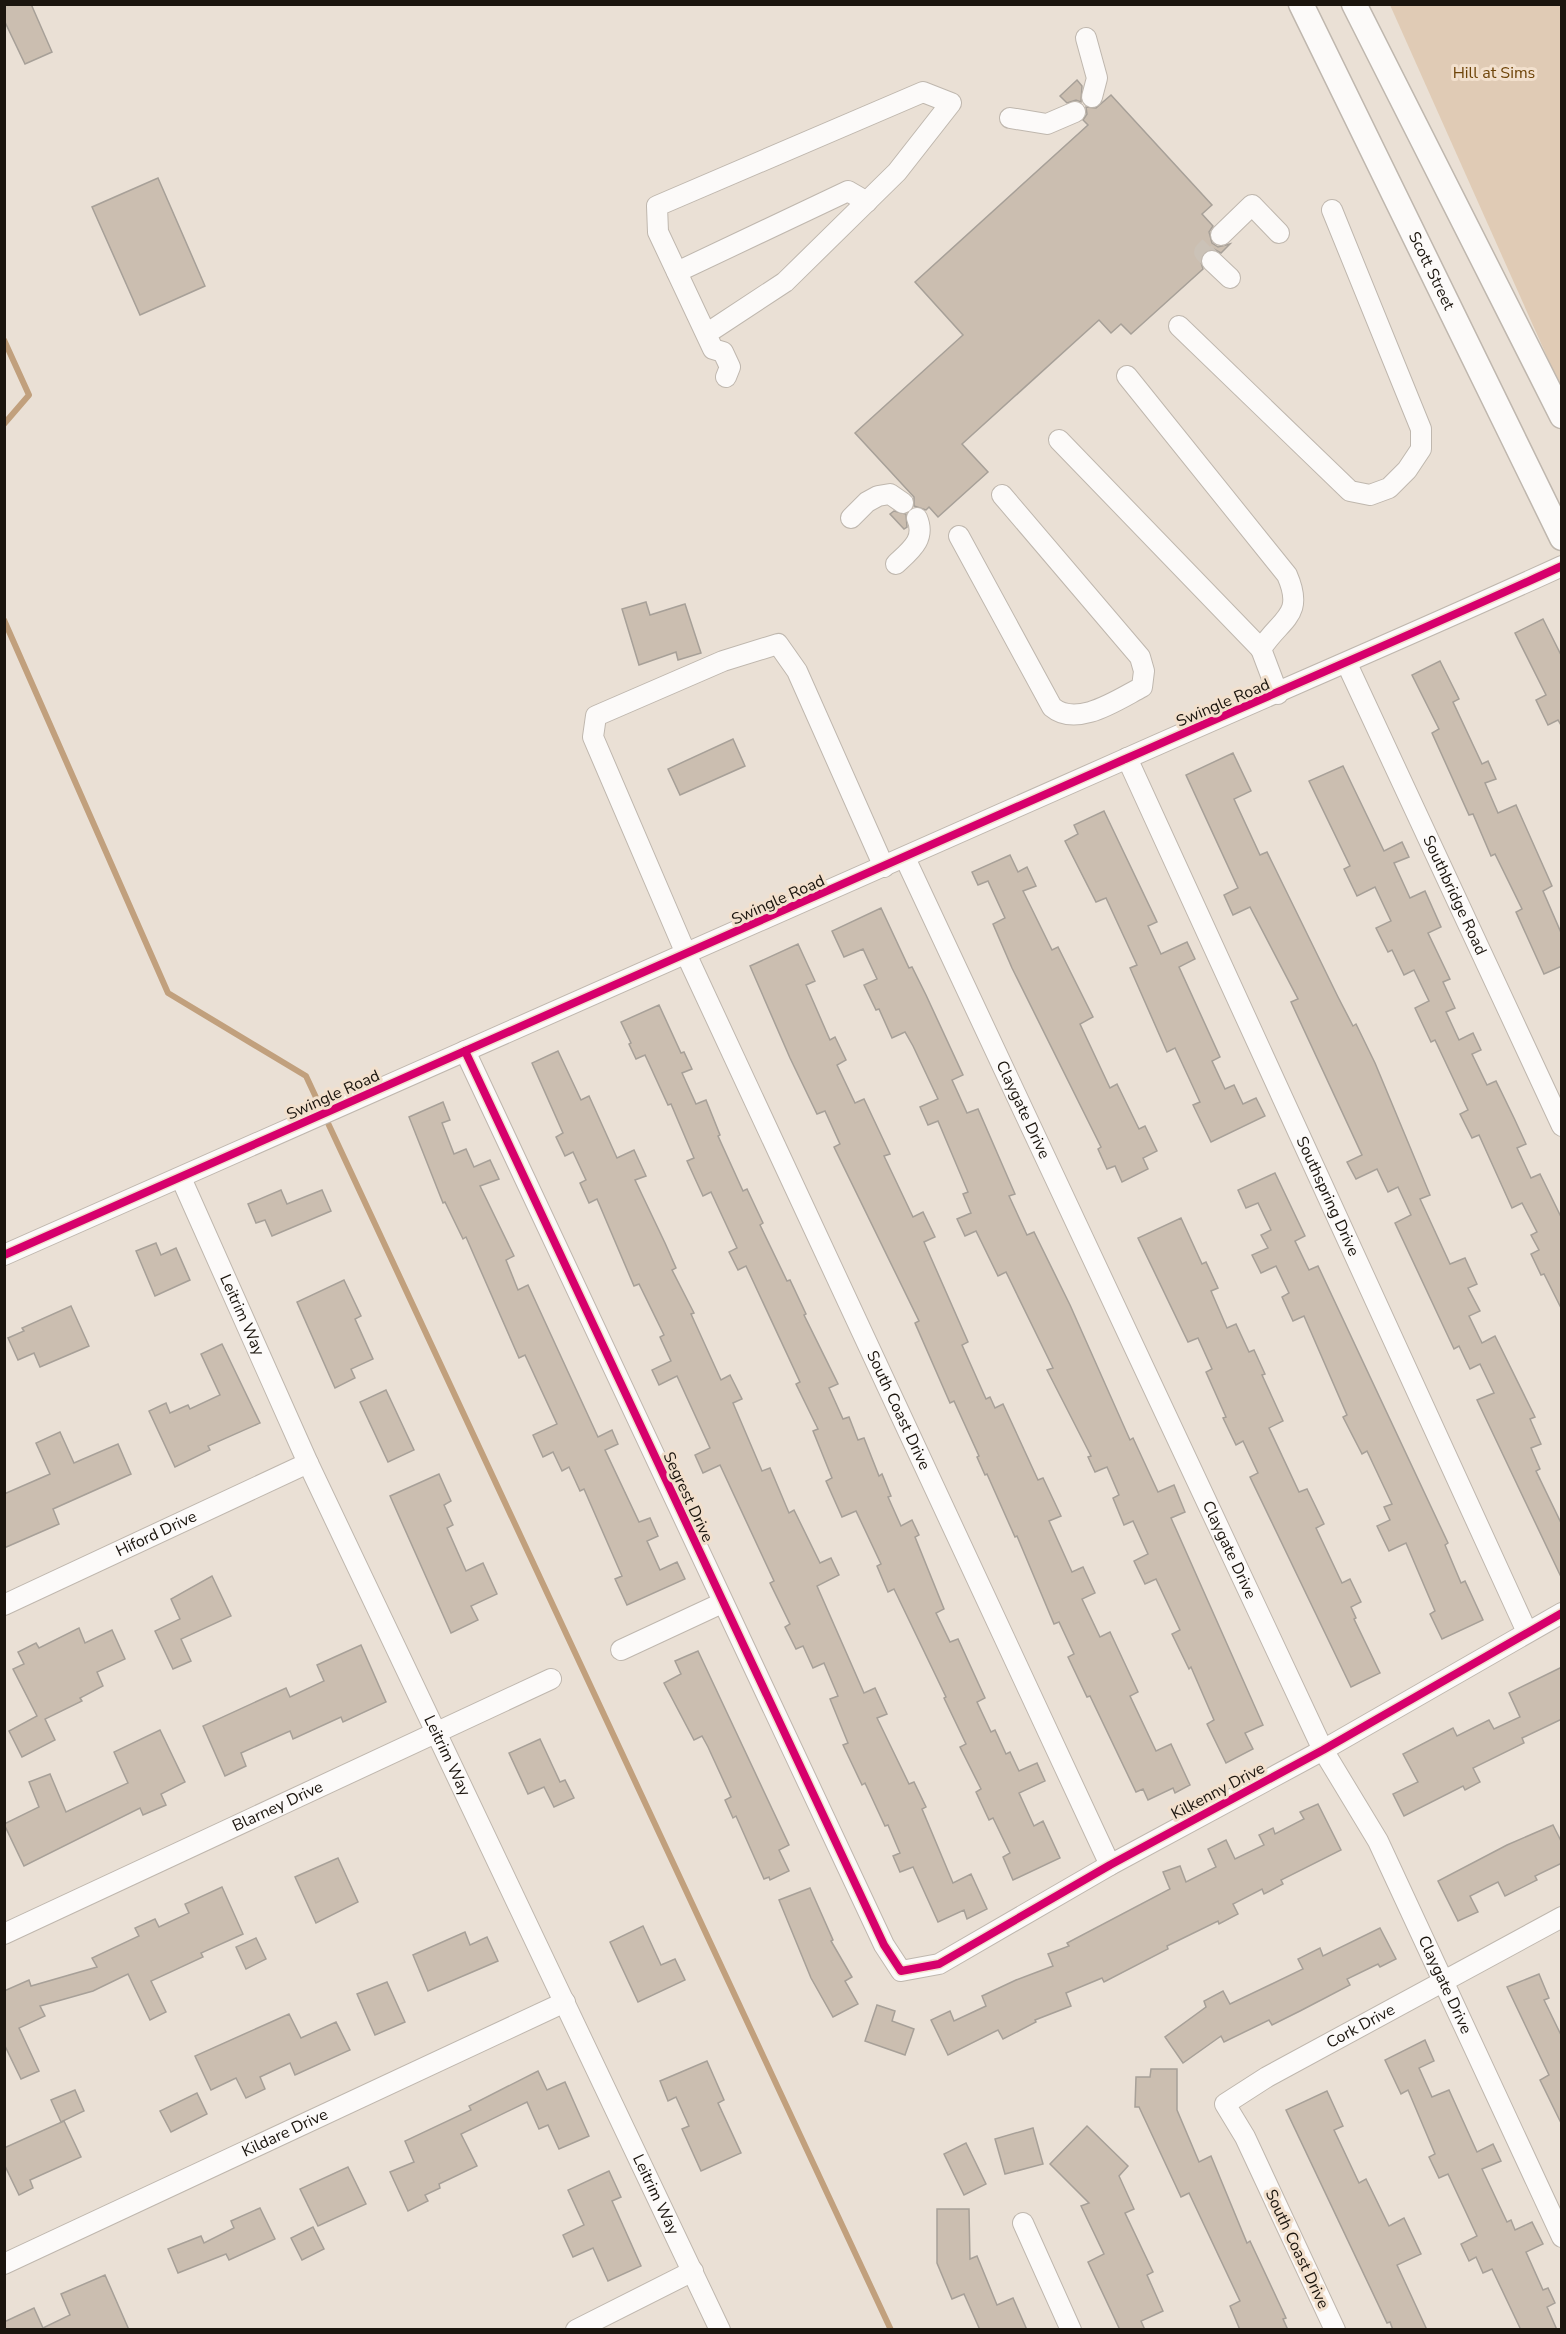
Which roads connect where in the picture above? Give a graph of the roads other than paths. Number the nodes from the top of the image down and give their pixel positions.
1 (1300, 4) edge
2 (1354, 4) edge
3 (1086, 38) dead end
4 (1092, 97) dead end
5 (1075, 112) dead end
6 (1010, 118) dead end
7 (867, 202) junction
8 (1332, 210) dead end
9 (1280, 233) dead end
10 (1221, 234) tunnel mouth
11 (1212, 261) dead end
12 (677, 272) junction
13 (1230, 279) dead end
14 (1179, 326) dead end
15 (710, 341) junction
16 (1127, 376) dead end
17 (728, 383) dead end
18 (1562, 416) edge
19 (1059, 440) dead end
20 (1002, 495) dead end
21 (903, 502) dead end
22 (851, 518) dead end
23 (917, 518) dead end
24 (959, 536) dead end
25 (1562, 538) edge
26 (896, 564) dead end
27 (1562, 566) edge
28 (1261, 649) junction
29 (1347, 664) junction
30 (1278, 694) junction
31 (1127, 758) junction
32 (905, 858) junction
33 (884, 867) junction
34 (687, 956) junction
35 (465, 1051) junction
36 (1562, 1126) edge
37 (181, 1178) junction
38 (4, 1255) edge
39 (308, 1463) junction
40 (722, 1603) junction
41 (4, 1605) edge
42 (1562, 1613) edge
43 (1527, 1632) junction
44 (621, 1650) dead end
45 (551, 1679) dead end
46 (436, 1732) junction
47 (1323, 1750) junction
48 (1110, 1865) junction
49 (1562, 1917) edge
50 (4, 1934) edge
51 (889, 1953) joint
52 (1443, 1983) junction
53 (565, 2001) junction
54 (1259, 2168) joint
55 (1023, 2223) dead end
56 (1562, 2237) edge
57 (4, 2265) edge
58 (693, 2271) junction
59 (576, 2330) edge
60 (720, 2330) edge
61 (1071, 2330) edge
62 (1335, 2330) edge

1 - 25 main road, Scott Street
2 - 18 main road
3 - 4 street
5 - 6 street
7 - 12 street
7 - 12 street
7 - 15 street
8 - 14 street
9 - 10 street
11 - 13 street
12 - 15 street
15 - 17 street
16 - 28 street
19 - 28 street
20 - 24 street
21 - 22 street
23 - 26 street
27 - 29 street, Swingle Road
28 - 30 street
29 - 30 street, Swingle Road
29 - 36 street, Southbridge Road
30 - 31 street, Swingle Road
31 - 32 street, Swingle Road
31 - 43 street, Southspring Drive
32 - 33 street, Swingle Road
32 - 47 street, Claygate Drive
33 - 34 street, Swingle Road
33 - 34 street, South Coast Drive
34 - 35 street, Swingle Road
34 - 48 street, South Coast Drive
35 - 37 street, Swingle Road
35 - 40 street, Segrest Drive
37 - 38 street, Swingle Road
37 - 39 street, Leitrim Way
39 - 41 street, Hiford Drive
39 - 46 street, Leitrim Way
40 - 44 street
40 - 51 street, Segrest Drive
42 - 43 street, Kilkenny Drive
43 - 47 street, Kilkenny Drive
45 - 46 street, Blarney Drive
46 - 50 street, Blarney Drive
46 - 53 street, Leitrim Way
47 - 48 street, Kilkenny Drive
47 - 52 street, Claygate Drive
48 - 51 street, Kilkenny Drive
49 - 52 street, Cork Drive
52 - 54 street, Cork Drive
52 - 56 street, Claygate Drive
53 - 57 street, Kildare Drive
53 - 58 street, Leitrim Way
54 - 62 street, South Coast Drive
55 - 61 street
58 - 59 street
58 - 60 street, Leitrim Way

